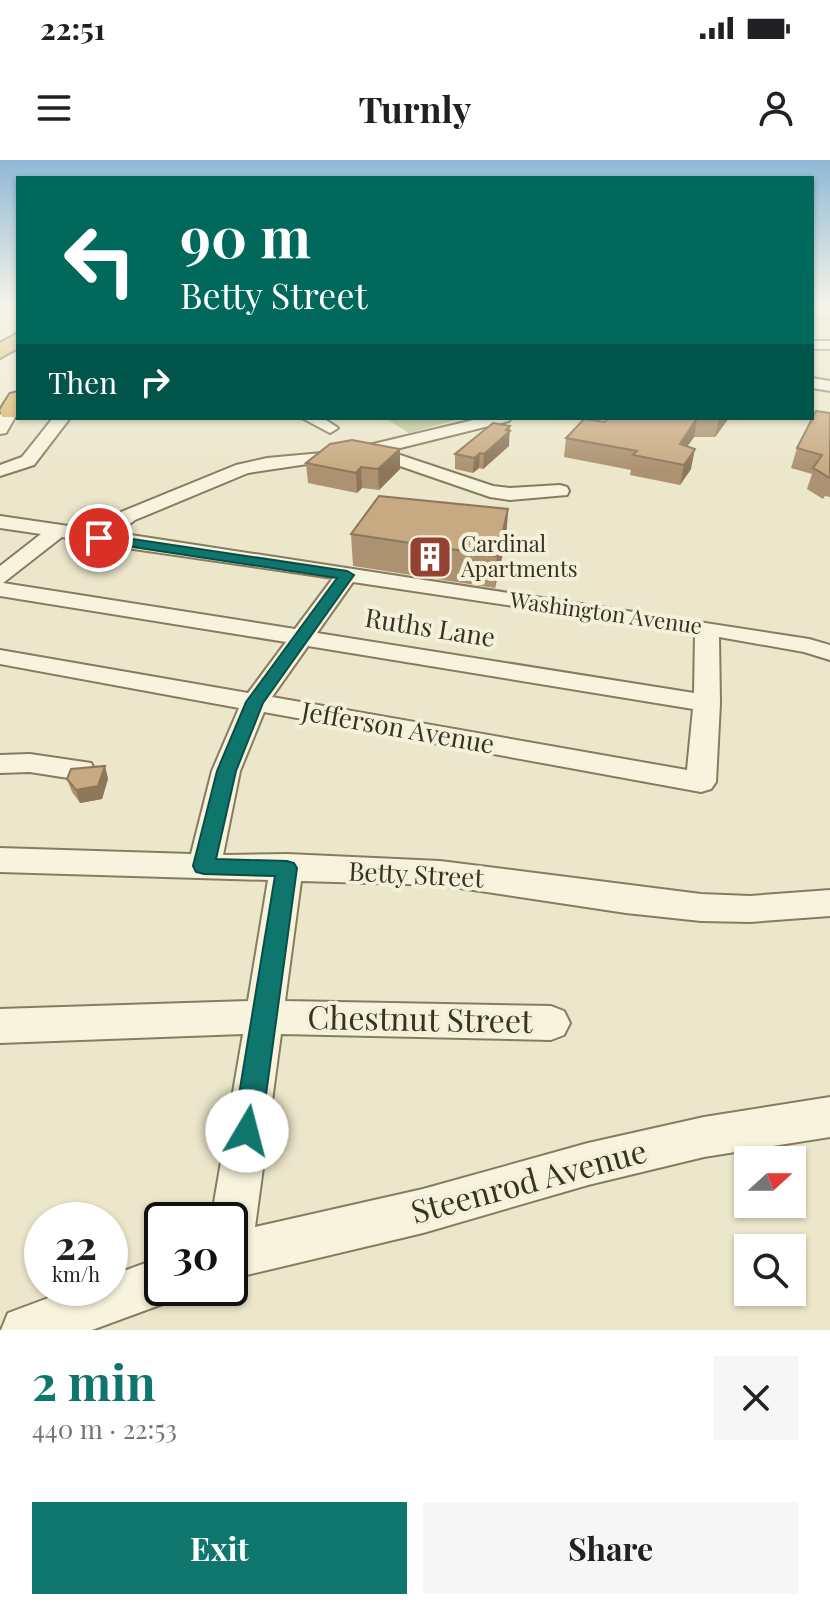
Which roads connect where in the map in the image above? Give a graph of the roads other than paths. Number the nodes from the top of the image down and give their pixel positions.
1 (60, 420) edge
2 (314, 420) edge
3 (495, 420) edge
4 (330, 428) dead end
5 (369, 450) junction
6 (0, 471) edge
7 (190, 489) junction
8 (560, 491) dead end
9 (0, 522) edge
10 (56, 532) junction
11 (99, 538) junction
12 (133, 544) junction
13 (347, 575) junction
14 (0, 577) edge
15 (0, 589) edge
16 (707, 628) junction
17 (301, 637) junction
18 (830, 653) edge
19 (2, 660) edge
20 (255, 702) junction
21 (707, 703) junction
22 (0, 764) edge
23 (81, 770) edge
24 (0, 860) edge
25 (204, 866) junction
26 (287, 867) junction
27 (830, 903) edge
28 (264, 1017) junction
29 (551, 1023) dead end
30 (0, 1026) edge
31 (830, 1117) edge
32 (237, 1202) edge
33 (248, 1252) edge
34 (144, 1287) edge
35 (25, 1330) edge

1 - 6 street
2 - 4 street
3 - 5 street
5 - 7 street
5 - 8 street
7 - 11 street
7 - 12 street
9 - 10 street, Washington Avenue
10 - 11 street, Washington Avenue
10 - 14 street
11 - 12 street, Washington Avenue
12 - 13 street, Washington Avenue
13 - 16 street, Washington Avenue
13 - 17 street
15 - 17 street, Ruths Lane
16 - 18 street, Washington Avenue
16 - 21 street
17 - 20 street
17 - 21 street, Ruths Lane
19 - 20 street, Jefferson Avenue
20 - 21 street, Jefferson Avenue
20 - 25 street
22 - 23 street
24 - 25 street, Betty Street
25 - 26 street, Betty Street
26 - 27 street, Betty Street
26 - 28 street
28 - 29 street, Chestnut Street
28 - 30 street, Chestnut Street
28 - 32 street
31 - 33 street, Steenrod Avenue
34 - 35 street

